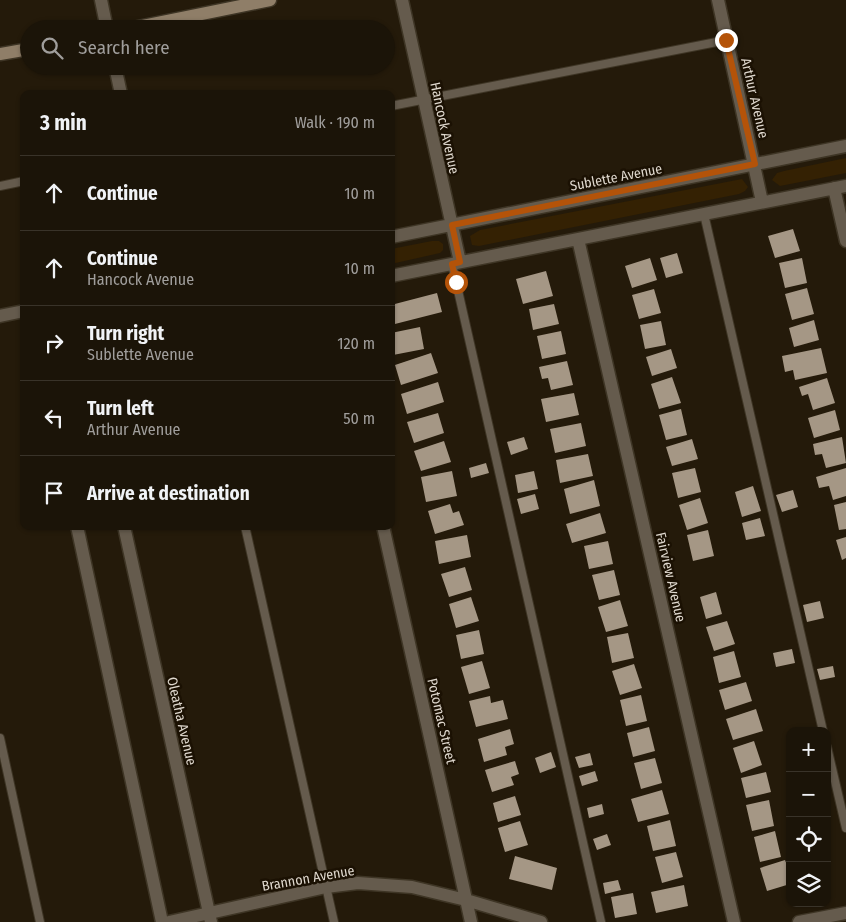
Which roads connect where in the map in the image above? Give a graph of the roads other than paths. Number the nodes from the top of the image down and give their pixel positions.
1 (101, 0) edge
2 (270, 0) edge
3 (402, 0) edge
4 (718, 0) edge
5 (105, 20) edge
6 (172, 20) edge
7 (726, 40) junction
8 (20, 51) edge
9 (0, 54) edge
10 (117, 75) edge
11 (120, 90) edge
12 (424, 100) junction
13 (395, 105) edge
14 (846, 146) edge
15 (755, 164) junction
16 (20, 182) edge
17 (0, 186) edge
18 (840, 187) edge
19 (762, 202) junction
20 (704, 214) junction
21 (452, 225) junction
22 (395, 236) edge
23 (578, 239) junction
24 (846, 241) edge
25 (456, 263) junction
26 (395, 275) edge
27 (20, 312) edge
28 (0, 316) edge
29 (78, 530) edge
30 (125, 530) edge
31 (246, 530) edge
32 (384, 530) edge
33 (823, 727) edge
34 (0, 738) edge
35 (831, 764) edge
36 (846, 828) edge
37 (326, 887) junction
38 (466, 900) junction
39 (846, 913) edge
40 (210, 918) edge
41 (40, 922) edge
42 (162, 922) edge
43 (169, 922) edge
44 (334, 922) edge
45 (471, 922) edge
46 (541, 922) edge
47 (601, 922) edge
48 (734, 922) edge
49 (799, 922) edge

1 - 5 street
2 - 6 street
3 - 12 street, Hancock Avenue
4 - 7 street, Arthur Avenue
7 - 12 lane
7 - 15 street, Arthur Avenue
8 - 9 street
10 - 11 street
12 - 13 lane
12 - 21 street, Hancock Avenue
14 - 15 street, Sublette Avenue
15 - 19 street, Arthur Avenue
15 - 21 street, Sublette Avenue
16 - 17 lane
18 - 19 street
18 - 24 street
19 - 20 street
20 - 23 street
20 - 33 lane
21 - 22 street, Sublette Avenue
21 - 25 street, Hancock Avenue
23 - 25 street
23 - 48 street, Fairview Avenue
25 - 26 street
25 - 47 lane
27 - 28 street
29 - 42 street
30 - 40 street, Oleatha Avenue
31 - 37 lane
32 - 38 street, Potomac Street
34 - 41 lane
35 - 36 lane
37 - 38 street, Brannon Avenue
37 - 40 street, Brannon Avenue
37 - 44 lane
38 - 45 street, Potomac Street
38 - 46 street, Brannon Avenue
39 - 49 street
40 - 43 street, Brannon Avenue

